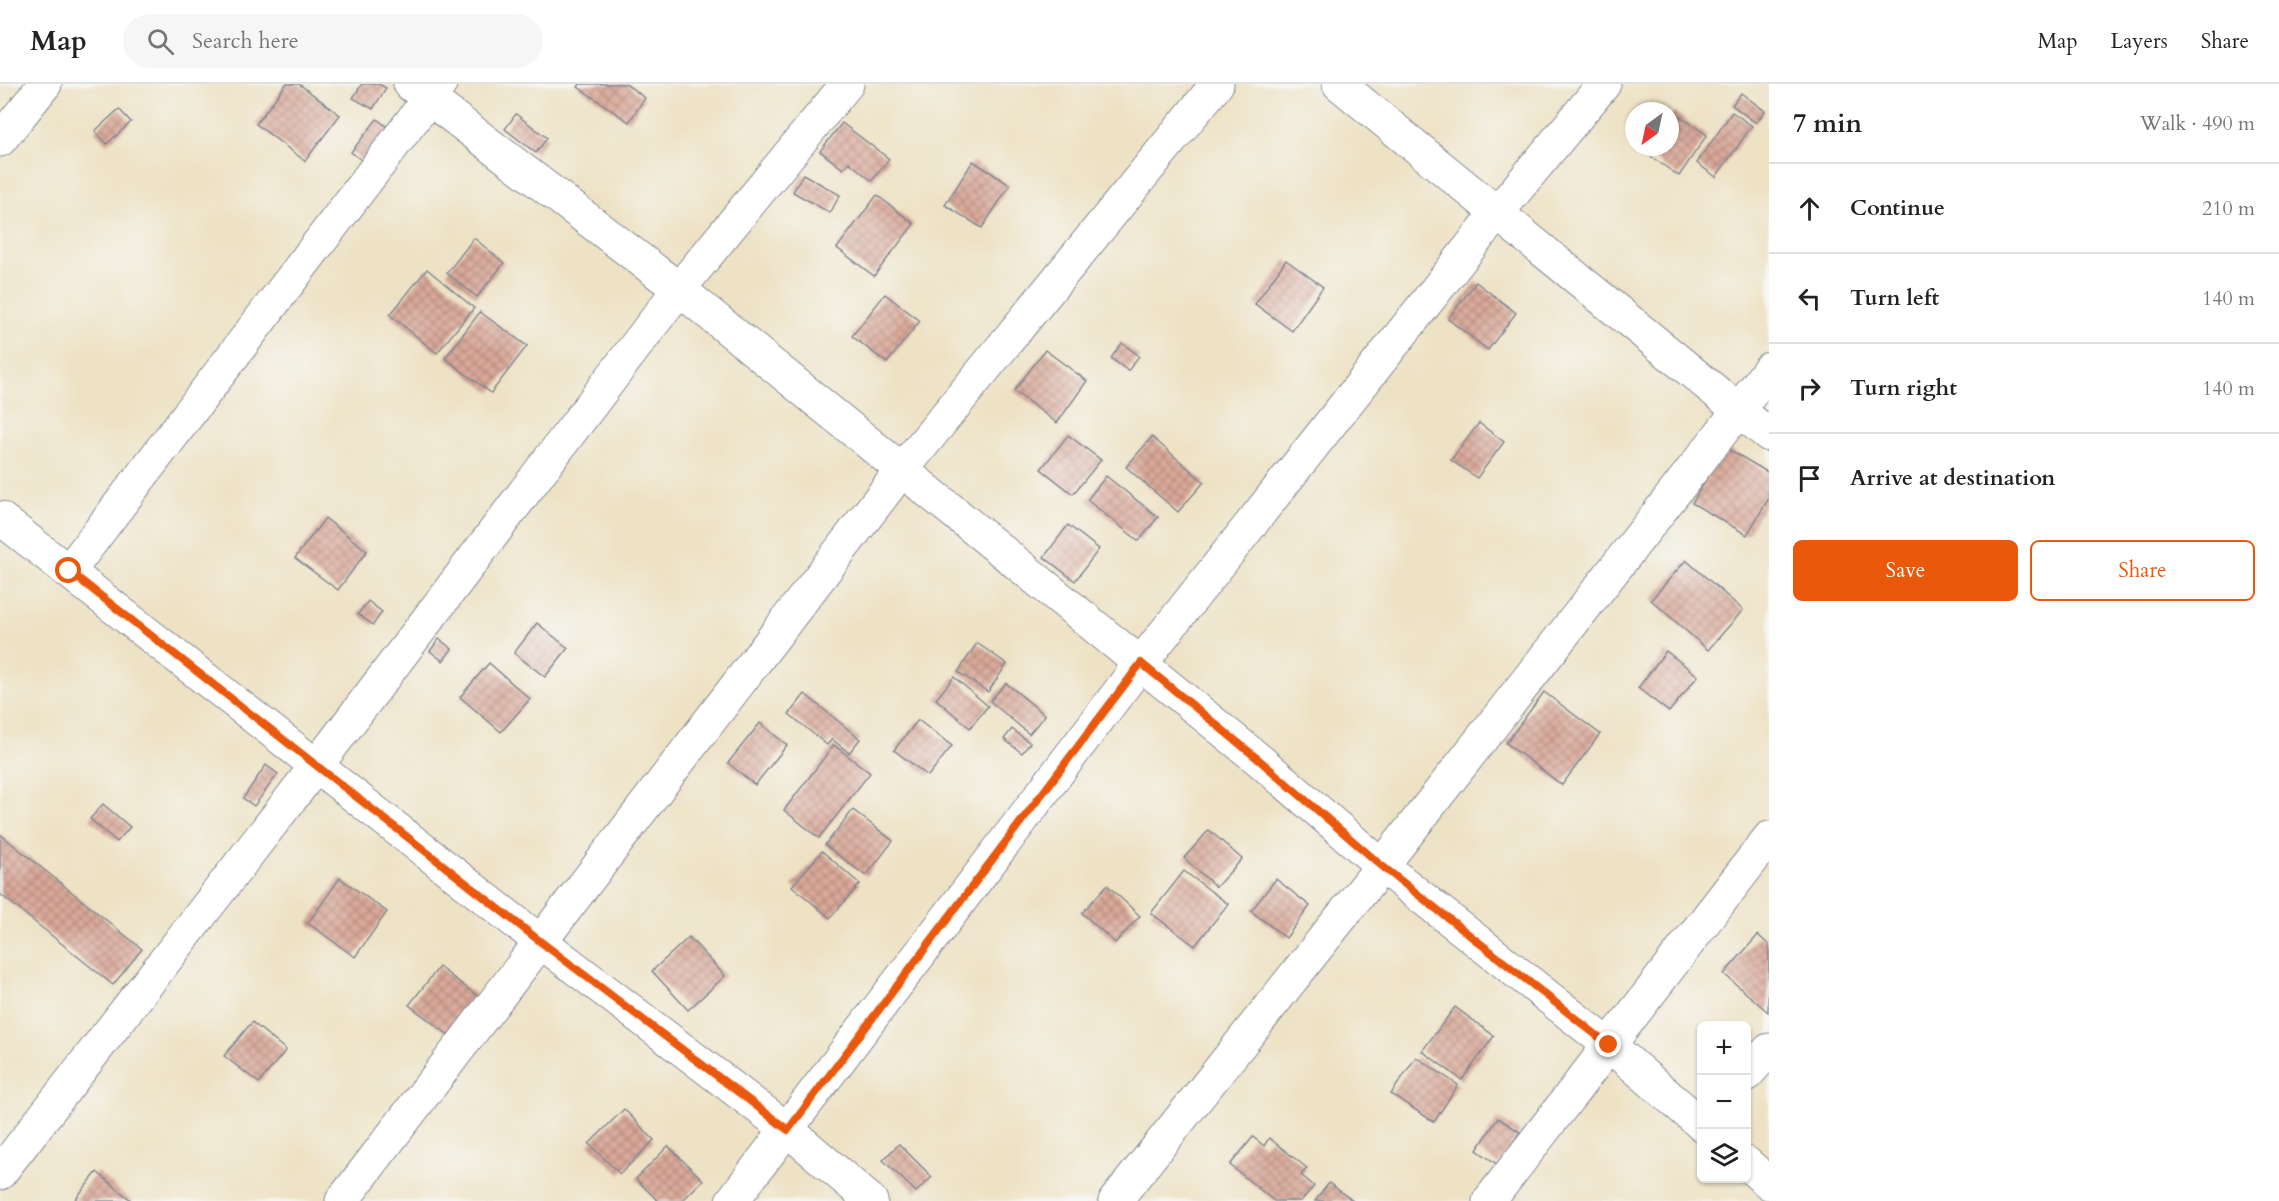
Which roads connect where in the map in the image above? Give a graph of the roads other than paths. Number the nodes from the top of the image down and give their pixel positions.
1 (45, 84) edge
2 (847, 84) edge
3 (1217, 84) edge
4 (1339, 84) edge
5 (1604, 84) edge
6 (426, 89) edge
7 (0, 140) edge
8 (1497, 213) junction
9 (679, 289) junction
10 (1769, 369) edge
11 (1739, 410) junction
12 (1769, 435) edge
13 (901, 471) junction
14 (0, 518) edge
15 (69, 571) junction
16 (1141, 663) junction
17 (317, 765) junction
18 (1769, 838) edge
19 (1382, 866) junction
20 (541, 942) junction
21 (1609, 1045) junction
22 (1769, 1050) edge
23 (1751, 1070) edge
24 (1697, 1122) edge
25 (788, 1130) junction
26 (1751, 1167) edge
27 (0, 1173) edge
28 (1769, 1183) edge
29 (342, 1201) edge
30 (732, 1201) edge
31 (871, 1201) edge
32 (1115, 1201) edge
33 (1489, 1201) edge

1 - 7 main road
2 - 9 main road
3 - 13 main road
4 - 8 main road
5 - 8 main road
6 - 9 main road
6 - 15 main road
8 - 11 main road
8 - 16 main road
9 - 13 main road
9 - 17 main road
10 - 11 main road
11 - 12 main road
11 - 19 main road
13 - 16 main road
13 - 20 main road
14 - 15 main road
15 - 17 main road
16 - 19 main road
16 - 25 main road
17 - 20 main road
17 - 27 main road
18 - 21 main road
19 - 21 main road
19 - 32 main road
20 - 25 main road
20 - 29 main road
21 - 24 main road
21 - 33 main road
22 - 23 main road
25 - 30 main road
25 - 31 main road
26 - 28 main road

